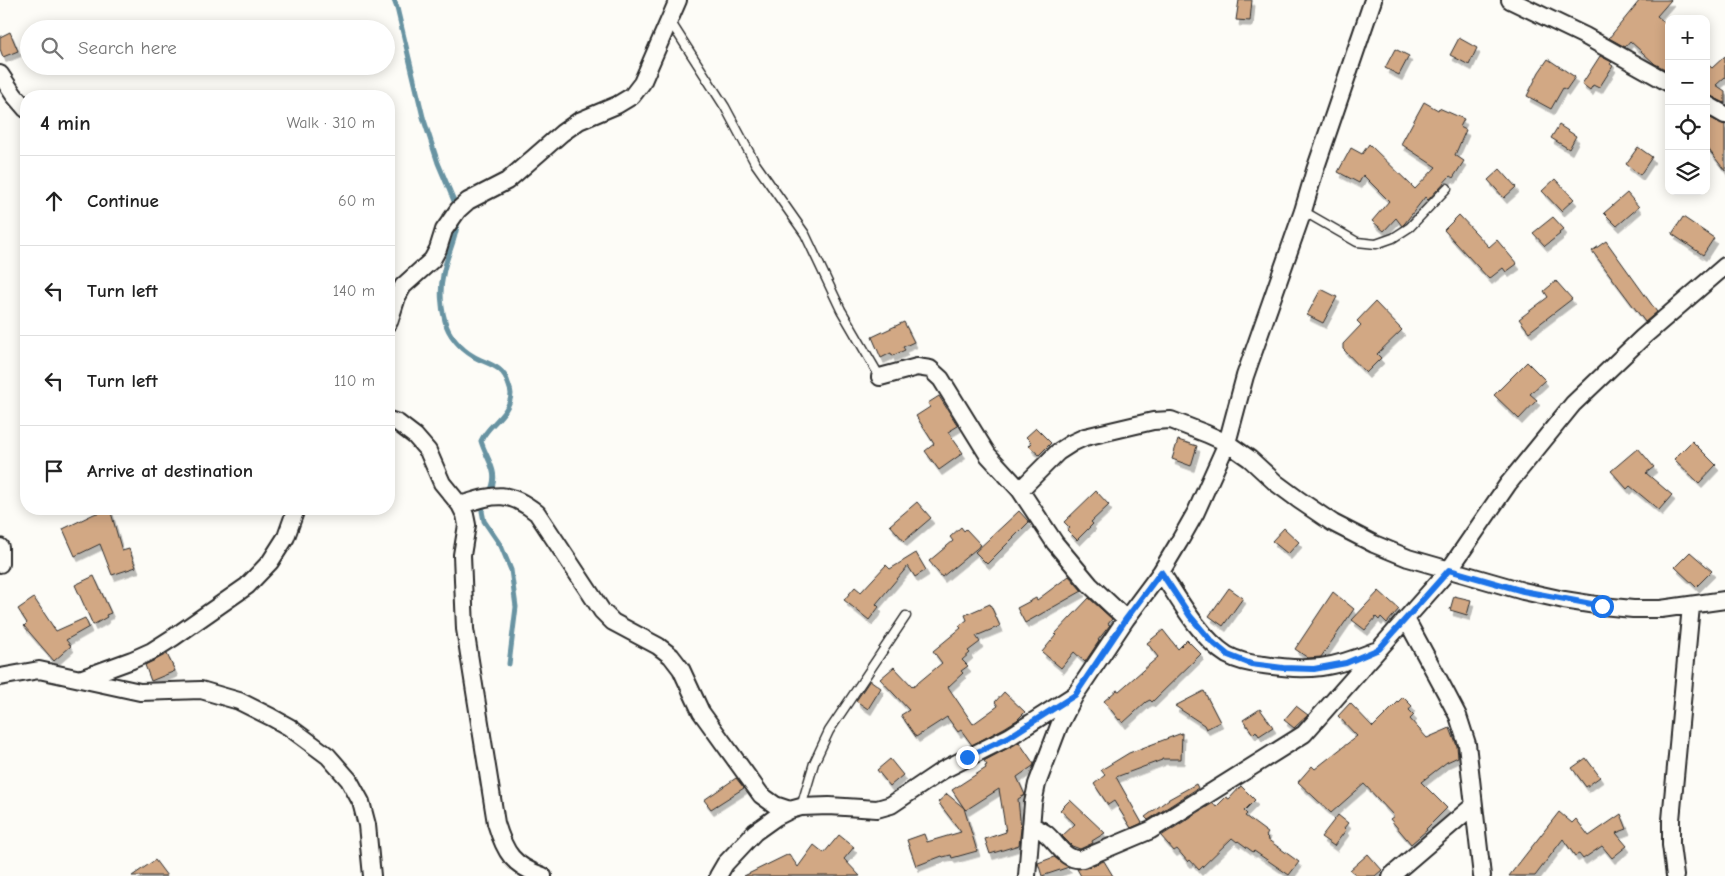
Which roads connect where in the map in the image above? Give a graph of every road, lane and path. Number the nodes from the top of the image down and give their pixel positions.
1 (678, 0) edge
2 (1373, 0) edge
3 (1510, 0) edge
4 (670, 21) junction
5 (0, 74) edge
6 (1665, 81) edge
7 (20, 102) edge
8 (1708, 105) edge
9 (1725, 115) edge
10 (1447, 188) dead end
11 (1303, 211) junction
12 (1725, 266) edge
13 (395, 302) edge
14 (880, 377) joint
15 (395, 422) edge
16 (1226, 443) junction
17 (1020, 490) junction
18 (460, 505) junction
19 (294, 515) edge
20 (0, 546) edge
21 (0, 564) edge
22 (1449, 570) junction
23 (1161, 572) junction
24 (1725, 600) edge
25 (1691, 606) junction
26 (906, 616) dead end
27 (1126, 619) junction
28 (1406, 619) junction
29 (1379, 649) junction
30 (0, 677) edge
31 (80, 679) junction
32 (1075, 695) junction
33 (1474, 805) junction
34 (796, 809) junction
35 (1031, 825) junction
36 (372, 876) edge
37 (543, 876) edge
38 (718, 876) edge
39 (1025, 876) edge
40 (1391, 876) edge
41 (1482, 876) edge
42 (1675, 876) edge

1 - 4 street
2 - 11 street
3 - 6 street
4 - 13 street
4 - 14 lane
5 - 7 street
8 - 9 street
10 - 11 lane
11 - 16 street
12 - 22 street
14 - 17 street
15 - 18 street
16 - 17 street
16 - 22 street
16 - 23 street
17 - 27 street
18 - 34 street
18 - 37 street
19 - 31 street
20 - 21 street
22 - 25 street
22 - 28 street
23 - 27 street
23 - 29 street
24 - 25 street
25 - 42 street
26 - 34 lane
27 - 32 street
28 - 29 street
28 - 33 street
29 - 35 street
30 - 31 street
31 - 36 street
32 - 34 street
32 - 35 street
33 - 40 street
33 - 41 street
34 - 38 street
35 - 39 street

